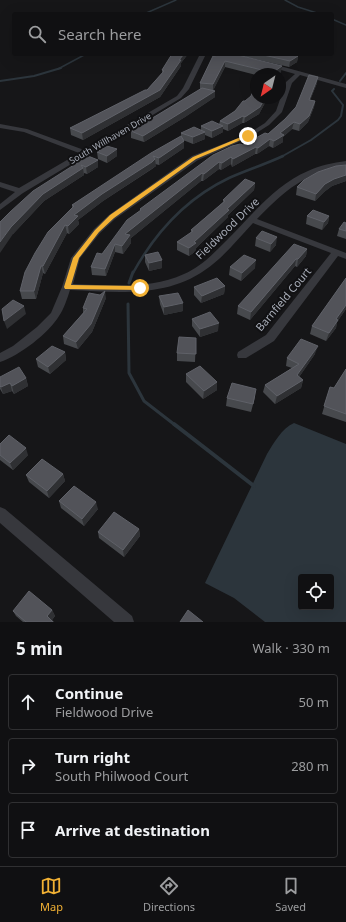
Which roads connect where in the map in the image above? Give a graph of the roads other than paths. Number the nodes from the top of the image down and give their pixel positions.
1 (202, 56) edge
2 (264, 64) edge
3 (299, 73) junction
4 (346, 86) edge
5 (0, 126) edge
6 (84, 153) junction
7 (346, 163) edge
8 (0, 184) edge
9 (20, 191) junction
10 (0, 208) edge
11 (252, 220) junction
12 (342, 254) edge
13 (67, 287) junction
14 (242, 355) dead end
15 (0, 358) edge
16 (0, 514) edge
17 (121, 621) edge

1 - 6 street, South Willhaven Drive
2 - 3 street
3 - 4 street
3 - 13 street
5 - 6 street
6 - 9 street, South Willhaven Drive
7 - 11 street, Fieldwood Drive
8 - 9 street
9 - 10 street, South Willhaven Drive
11 - 12 street
11 - 13 street, Fieldwood Drive
12 - 14 street, Barnfield Court
13 - 15 street
16 - 17 street

